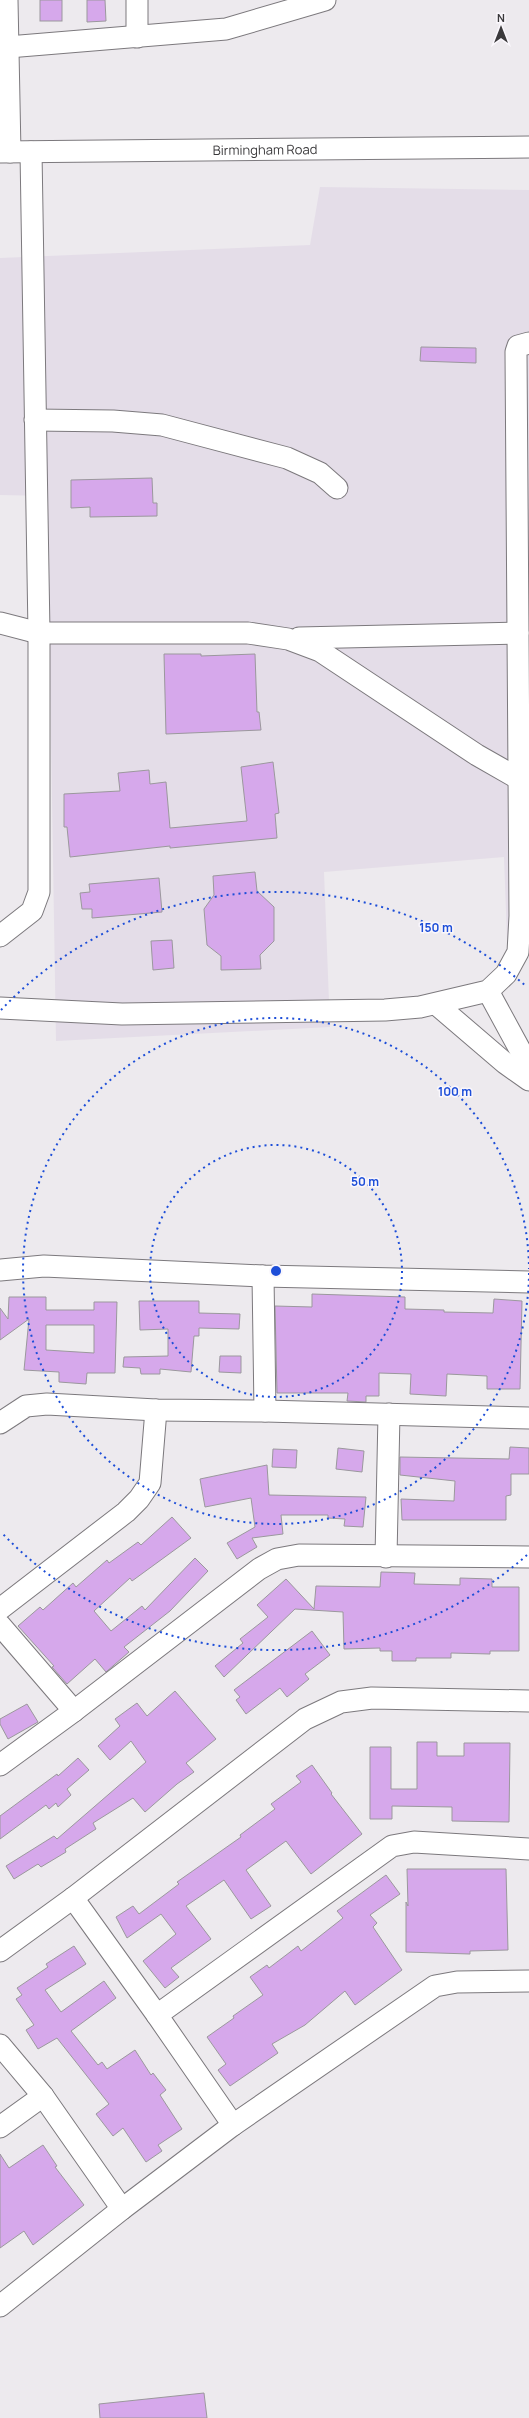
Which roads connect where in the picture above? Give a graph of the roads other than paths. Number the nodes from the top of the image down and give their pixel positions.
1 (7, 0) edge
2 (137, 0) edge
3 (325, 0) edge
4 (137, 37) junction
5 (8, 47) junction
6 (529, 147) edge
7 (5, 152) edge
8 (31, 152) junction
9 (529, 343) edge
10 (35, 420) junction
11 (337, 488) dead end
12 (522, 620) edge
13 (0, 623) edge
14 (39, 633) junction
15 (288, 639) junction
16 (519, 779) junction
17 (0, 936) edge
18 (488, 991) junction
19 (436, 1004) junction
20 (0, 1008) edge
21 (529, 1079) edge
22 (0, 1270) edge
23 (263, 1276) junction
24 (529, 1282) edge
25 (156, 1410) junction
26 (265, 1411) junction
27 (388, 1414) junction
28 (529, 1418) edge
29 (0, 1423) edge
30 (386, 1557) junction
31 (529, 1557) edge
32 (0, 1610) edge
33 (0, 1625) edge
34 (529, 1701) edge
35 (74, 1711) junction
36 (0, 1765) edge
37 (529, 1849) edge
38 (73, 1898) junction
39 (0, 1951) edge
40 (529, 1981) edge
41 (157, 2015) junction
42 (0, 2045) edge
43 (43, 2096) junction
44 (233, 2125) junction
45 (0, 2128) edge
46 (122, 2209) junction
47 (0, 2306) edge

1 - 5 street
2 - 4 street
3 - 4 street
4 - 5 street
5 - 7 street
6 - 8 street, Birmingham Road
7 - 8 street, Birmingham Road
8 - 10 street
9 - 12 street
10 - 11 street
10 - 14 street
12 - 15 street
12 - 16 street
13 - 14 street
14 - 15 street
14 - 17 street
15 - 16 street
16 - 18 street
18 - 19 street
18 - 21 street
19 - 20 street
19 - 21 street
22 - 23 street
23 - 24 street
23 - 26 street
25 - 26 street
25 - 29 street
25 - 32 street
26 - 27 street
27 - 28 street
27 - 30 street
30 - 31 street
30 - 35 street
33 - 35 street
34 - 38 street
35 - 36 street
37 - 41 street
38 - 39 street
38 - 41 street
40 - 44 street
41 - 44 street
42 - 43 street
43 - 45 street
43 - 46 street
44 - 46 street
46 - 47 street

